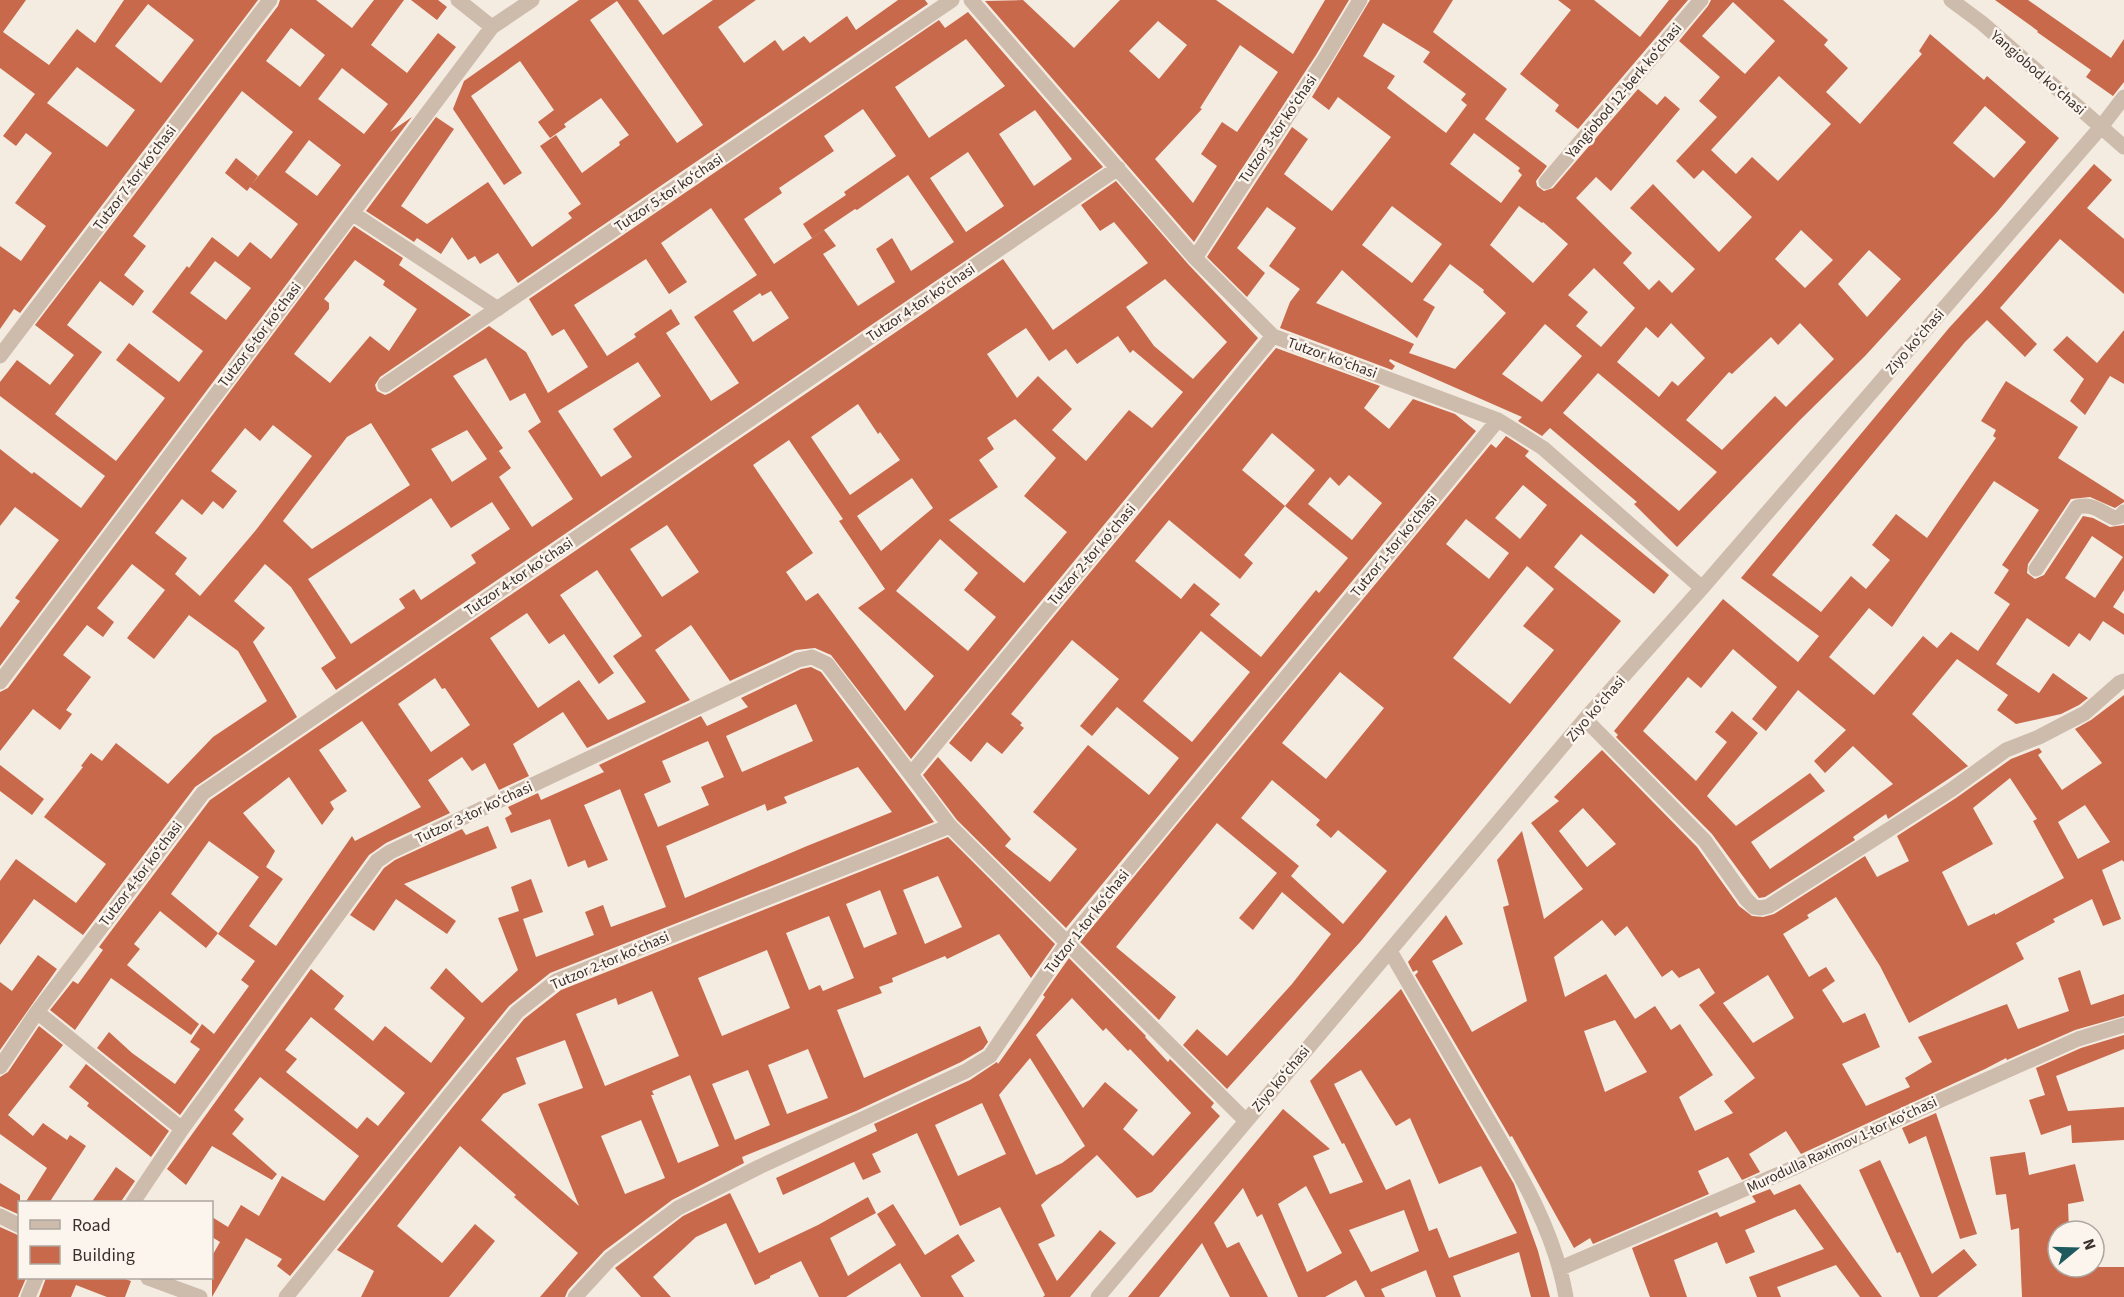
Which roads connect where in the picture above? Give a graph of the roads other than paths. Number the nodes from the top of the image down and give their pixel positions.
1 (270, 0) edge
2 (458, 0) edge
3 (532, 0) edge
4 (952, 0) edge
5 (971, 0) edge
6 (1360, 0) edge
7 (1701, 0) edge
8 (1951, 0) edge
9 (492, 27) junction
10 (2124, 97) edge
11 (2101, 127) junction
12 (2124, 147) edge
13 (1118, 168) junction
14 (1546, 182) dead end
15 (352, 213) junction
16 (1195, 258) junction
17 (498, 309) junction
18 (1273, 336) junction
19 (0, 356) edge
20 (385, 385) dead end
21 (1498, 420) junction
22 (2124, 512) edge
23 (2036, 569) dead end
24 (1702, 588) junction
25 (2124, 681) edge
26 (0, 682) edge
27 (1586, 719) junction
28 (911, 774) junction
29 (950, 826) junction
30 (1067, 944) junction
31 (1390, 951) junction
32 (38, 1012) junction
33 (2124, 1025) edge
34 (0, 1067) edge
35 (1246, 1121) junction
36 (182, 1129) junction
37 (134, 1201) edge
38 (0, 1216) edge
39 (18, 1225) edge
40 (1561, 1268) junction
41 (36, 1279) edge
42 (151, 1279) edge
43 (28, 1297) edge
44 (200, 1297) edge
45 (286, 1297) edge
46 (575, 1297) edge
47 (1098, 1297) edge
48 (1566, 1297) edge

1 - 19 street, Tutzor 7-tor koʻchasi
2 - 9 street
3 - 9 street, Tutzor 6-tor koʻchasi
4 - 17 street, Tutzor 5-tor koʻchasi
5 - 13 street, Tutzor koʻchasi
6 - 16 street, Tutzor 3-tor koʻchasi
7 - 14 street, Yangiobod 12-berk koʻchasi
8 - 11 street, Yangiobod koʻchasi
9 - 15 street, Tutzor 6-tor koʻchasi
10 - 11 street, Ziyo koʻchasi
11 - 12 street, Yangiobod koʻchasi
11 - 24 street, Ziyo koʻchasi
13 - 16 street, Tutzor koʻchasi
13 - 32 street, Tutzor 4-tor koʻchasi
15 - 17 street
15 - 26 street, Tutzor 6-tor koʻchasi
16 - 18 street, Tutzor koʻchasi
17 - 20 street, Tutzor 5-tor koʻchasi
18 - 21 street, Tutzor koʻchasi
18 - 28 street, Tutzor 2-tor koʻchasi
21 - 24 street, Tutzor koʻchasi
21 - 30 street, Tutzor 1-tor koʻchasi
22 - 23 street
24 - 27 street, Ziyo koʻchasi
25 - 27 street
27 - 31 street, Ziyo koʻchasi
28 - 29 street, Tutzor 3-tor koʻchasi
28 - 36 street, Tutzor 3-tor koʻchasi
29 - 30 street, Tutzor 3-tor koʻchasi
29 - 45 street, Tutzor 2-tor koʻchasi
30 - 35 street, Tutzor 3-tor koʻchasi
30 - 46 street, Tutzor 1-tor koʻchasi
31 - 35 street, Ziyo koʻchasi
31 - 40 street
32 - 34 street, Tutzor 4-tor koʻchasi
32 - 36 street
33 - 40 street, Murodulla Raximov 1-tor koʻchasi
35 - 47 street, Ziyo koʻchasi
36 - 37 street, Tutzor 3-tor koʻchasi
38 - 39 street
40 - 48 street
41 - 43 street
42 - 44 street

